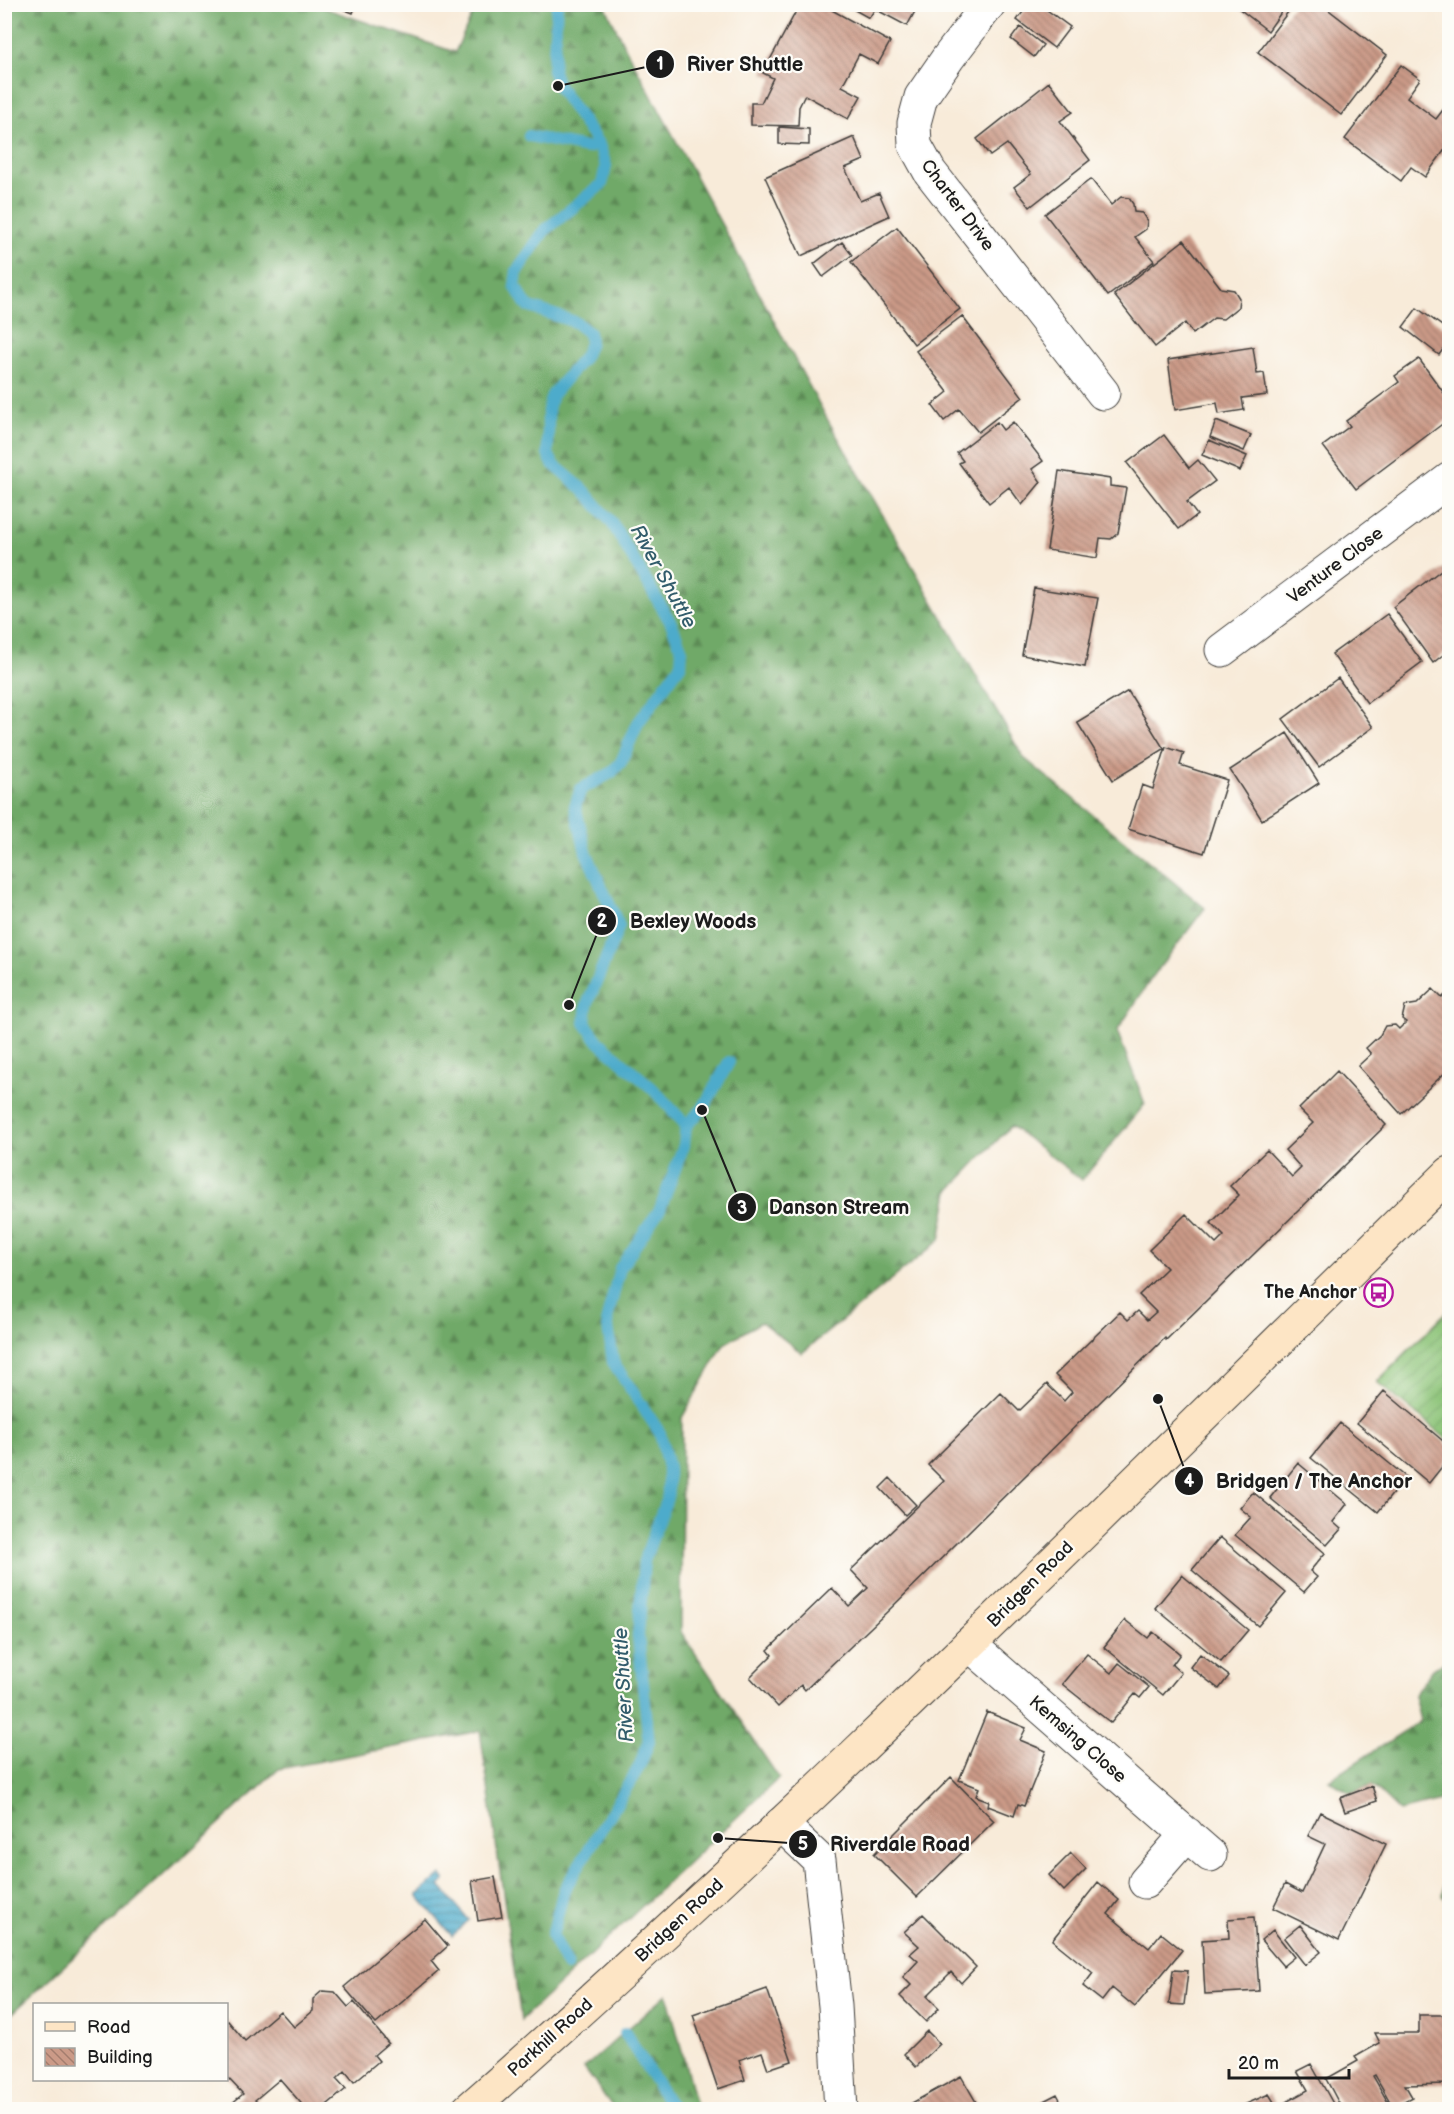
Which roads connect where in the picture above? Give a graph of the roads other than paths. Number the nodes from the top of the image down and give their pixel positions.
1 (989, 4) edge
2 (1103, 393) dead end
3 (1449, 479) edge
4 (1221, 650) dead end
5 (1449, 1173) edge
6 (969, 1644) junction
7 (781, 1824) junction
8 (1145, 1882) dead end
9 (604, 1988) joint
10 (468, 2109) edge
11 (841, 2109) edge

1 - 2 street, Charter Drive
3 - 4 street, Venture Close
5 - 6 main road, Bridgen Road
6 - 7 main road, Bridgen Road
6 - 8 street, Kemsing Close
7 - 9 main road, Bridgen Road
7 - 11 street
9 - 10 main road, Parkhill Road

